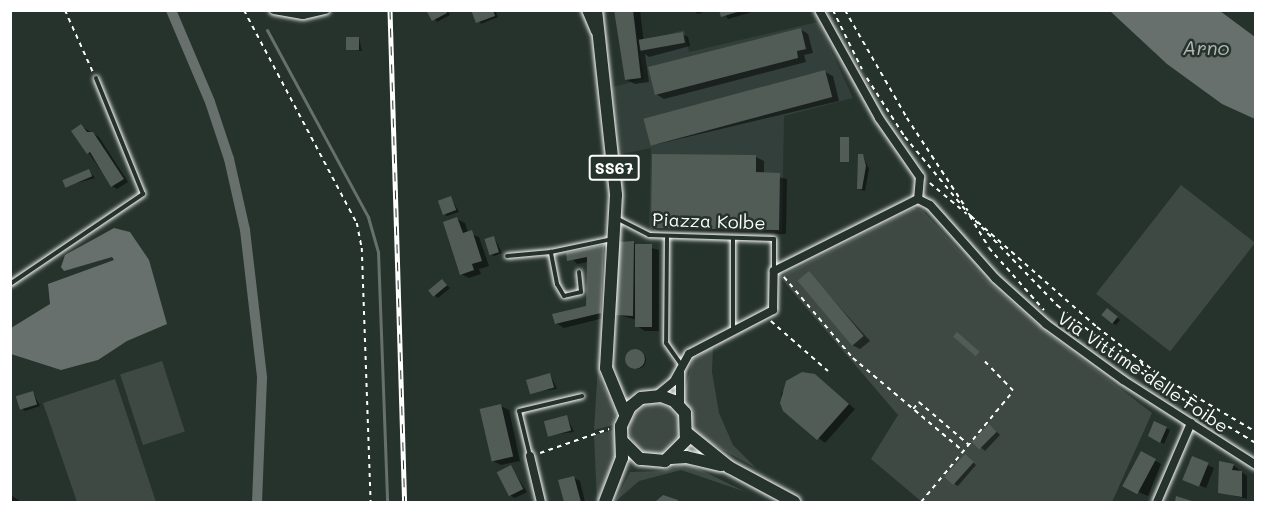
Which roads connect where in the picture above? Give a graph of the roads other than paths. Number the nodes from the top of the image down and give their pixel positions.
1 (274, 10) edge
2 (325, 10) edge
3 (586, 10) edge
4 (596, 10) edge
5 (819, 10) edge
6 (599, 42) junction
7 (96, 78) road end
8 (918, 199) junction
9 (615, 217) junction
10 (667, 238) junction
11 (733, 238) junction
12 (613, 239) junction
13 (551, 252) junction
14 (507, 256) dead end
15 (776, 270) junction
16 (579, 272) dead end
17 (10, 284) edge
18 (733, 330) junction
19 (606, 355) junction
20 (681, 368) junction
21 (582, 396) dead end
22 (655, 396) junction
23 (641, 398) junction
24 (680, 406) junction
25 (623, 420) junction
26 (1191, 423) junction
27 (688, 434) junction
28 (623, 442) junction
29 (530, 456) joint
30 (670, 459) junction
31 (646, 461) junction
32 (1256, 465) edge
33 (729, 467) junction
34 (541, 502) edge
35 (606, 502) edge
36 (794, 502) edge
37 (1157, 502) edge

1 - 2 street
3 - 6 street
4 - 6 main road, SS67
5 - 8 street
6 - 9 main road, SS67
7 - 17 lane
8 - 15 street
8 - 26 street, Via Vittime delle Foibe
9 - 10 lane, Piazza Kolbe
9 - 12 main road, SS67
10 - 11 lane, Piazza Kolbe
10 - 20 lane
11 - 15 lane, Piazza Kolbe
11 - 18 lane
12 - 13 lane
12 - 19 main road, SS67
13 - 14 lane
13 - 16 lane
15 - 18 street, Piazza Kolbe
18 - 20 street
19 - 23 main road, SS67
19 - 25 main road, SS67
20 - 22 street
20 - 24 street
21 - 29 lane
22 - 23 main road
22 - 24 main road
23 - 25 main road
24 - 27 main road
25 - 28 main road, SS67
26 - 32 street, Via Vittime delle Foibe
26 - 37 street
27 - 30 main road
27 - 33 main road
28 - 31 main road
28 - 35 main road, SS67
29 - 34 street
30 - 31 main road, SS67
30 - 33 main road
31 - 35 main road, SS67
33 - 36 main road

